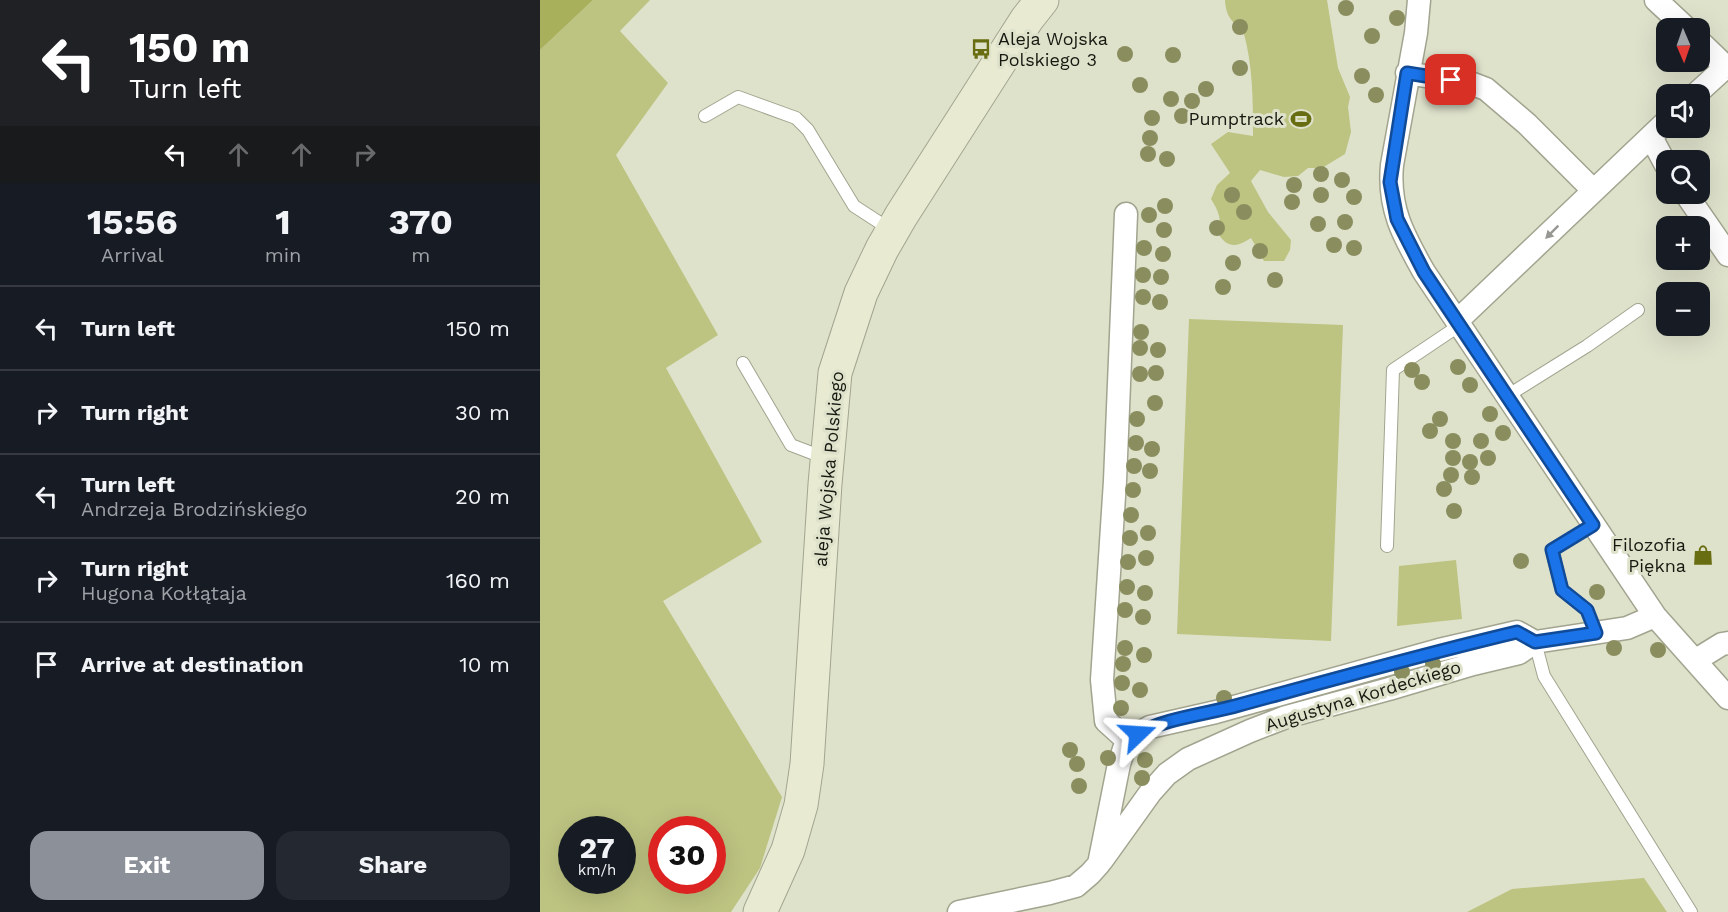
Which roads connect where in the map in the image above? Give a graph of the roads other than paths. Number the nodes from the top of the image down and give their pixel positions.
1 (1042, 0) edge
2 (1419, 0) edge
3 (1656, 0) edge
4 (1675, 18) edge
5 (1710, 51) edge
6 (1727, 66) edge
7 (1407, 73) junction
8 (1707, 84) edge
9 (705, 116) dead end
10 (1656, 133) edge
11 (1593, 190) junction
12 (1693, 204) edge
13 (1126, 214) dead end
14 (892, 231) junction
15 (1728, 255) edge
16 (1638, 310) dead end
17 (1459, 323) junction
18 (743, 363) dead end
19 (1507, 396) junction
20 (828, 459) junction
21 (1593, 525) junction
22 (1387, 546) dead end
23 (1654, 616) junction
24 (1596, 633) junction
25 (1535, 642) junction
26 (1728, 643) edge
27 (1696, 660) junction
28 (1728, 698) edge
29 (1127, 740) junction
30 (1099, 864) junction
31 (760, 912) edge
32 (959, 912) edge
33 (1691, 912) edge

1 - 14 street, aleja Wojska Polskiego
2 - 7 street
3 - 4 street
5 - 6 street
6 - 8 street
7 - 11 street
7 - 17 street
9 - 14 lane
10 - 11 street
11 -> 17 street
12 - 15 street
13 - 29 street
14 - 20 street, aleja Wojska Polskiego
16 - 19 lane
17 - 19 street
17 - 22 lane
18 - 20 lane
19 - 21 street
20 - 31 street, aleja Wojska Polskiego
21 - 23 street
21 - 24 lane
23 - 24 street, Augustyna Kordeckiego
23 - 27 street
24 - 25 street, Augustyna Kordeckiego
25 - 29 street, Augustyna Kordeckiego
25 - 30 street, Augustyna Kordeckiego
25 - 33 lane
26 - 27 street
27 - 28 street
29 - 30 street
30 - 32 street, Augustyna Kordeckiego

